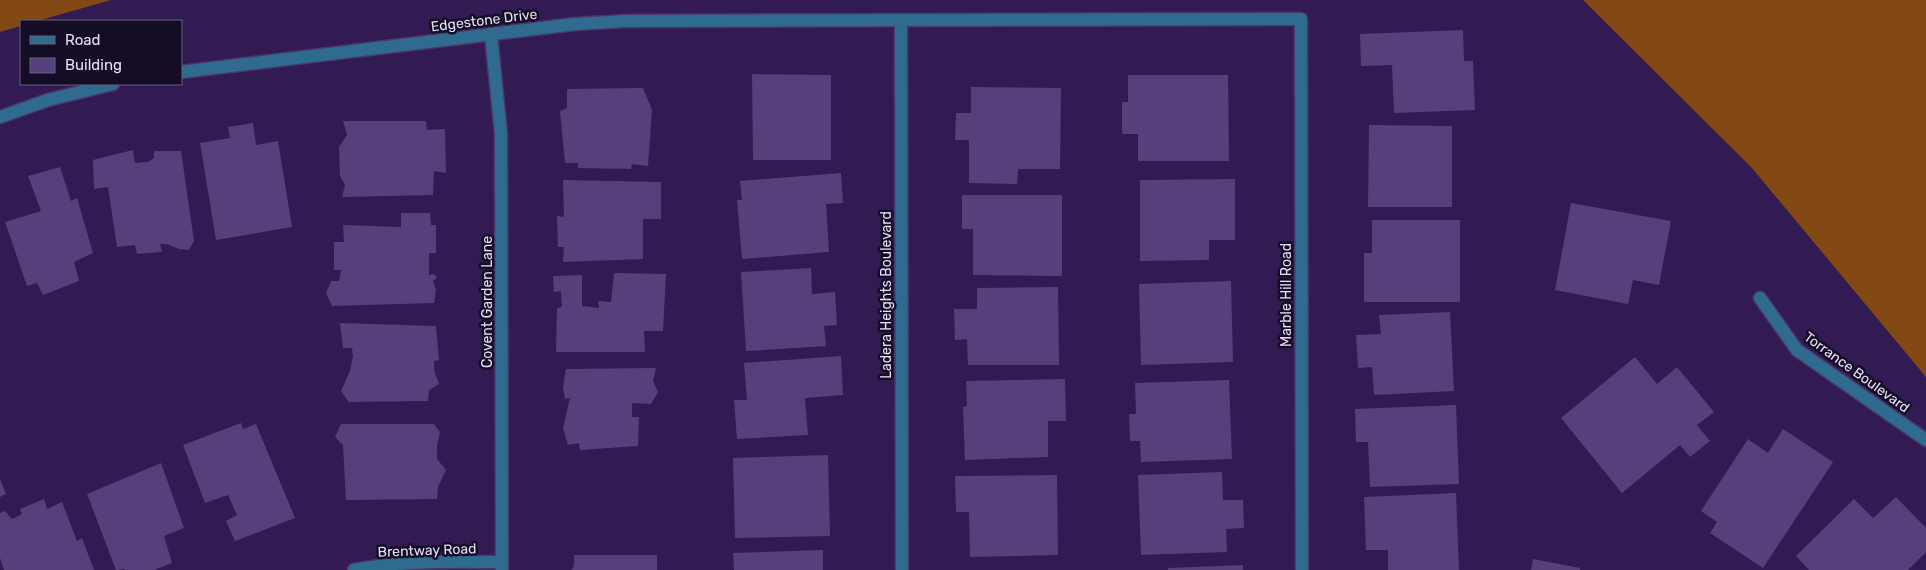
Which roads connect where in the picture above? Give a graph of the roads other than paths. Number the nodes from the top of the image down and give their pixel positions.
1 (1301, 19) joint
2 (901, 20) junction
3 (491, 35) junction
4 (182, 72) edge
5 (109, 85) edge
6 (0, 118) edge
7 (1760, 298) dead end
8 (1926, 440) edge
9 (502, 566) edge
10 (354, 570) edge
11 (902, 570) edge
12 (1302, 570) edge

1 - 2 street, Edgestone Drive
1 - 12 street, Marble Hill Road
2 - 3 street, Edgestone Drive
2 - 11 street, Ladera Heights Boulevard
3 - 4 street, Edgestone Drive
3 - 9 street, Covent Garden Lane
5 - 6 street
7 - 8 street, Torrance Boulevard
9 - 10 street, Brentway Road

